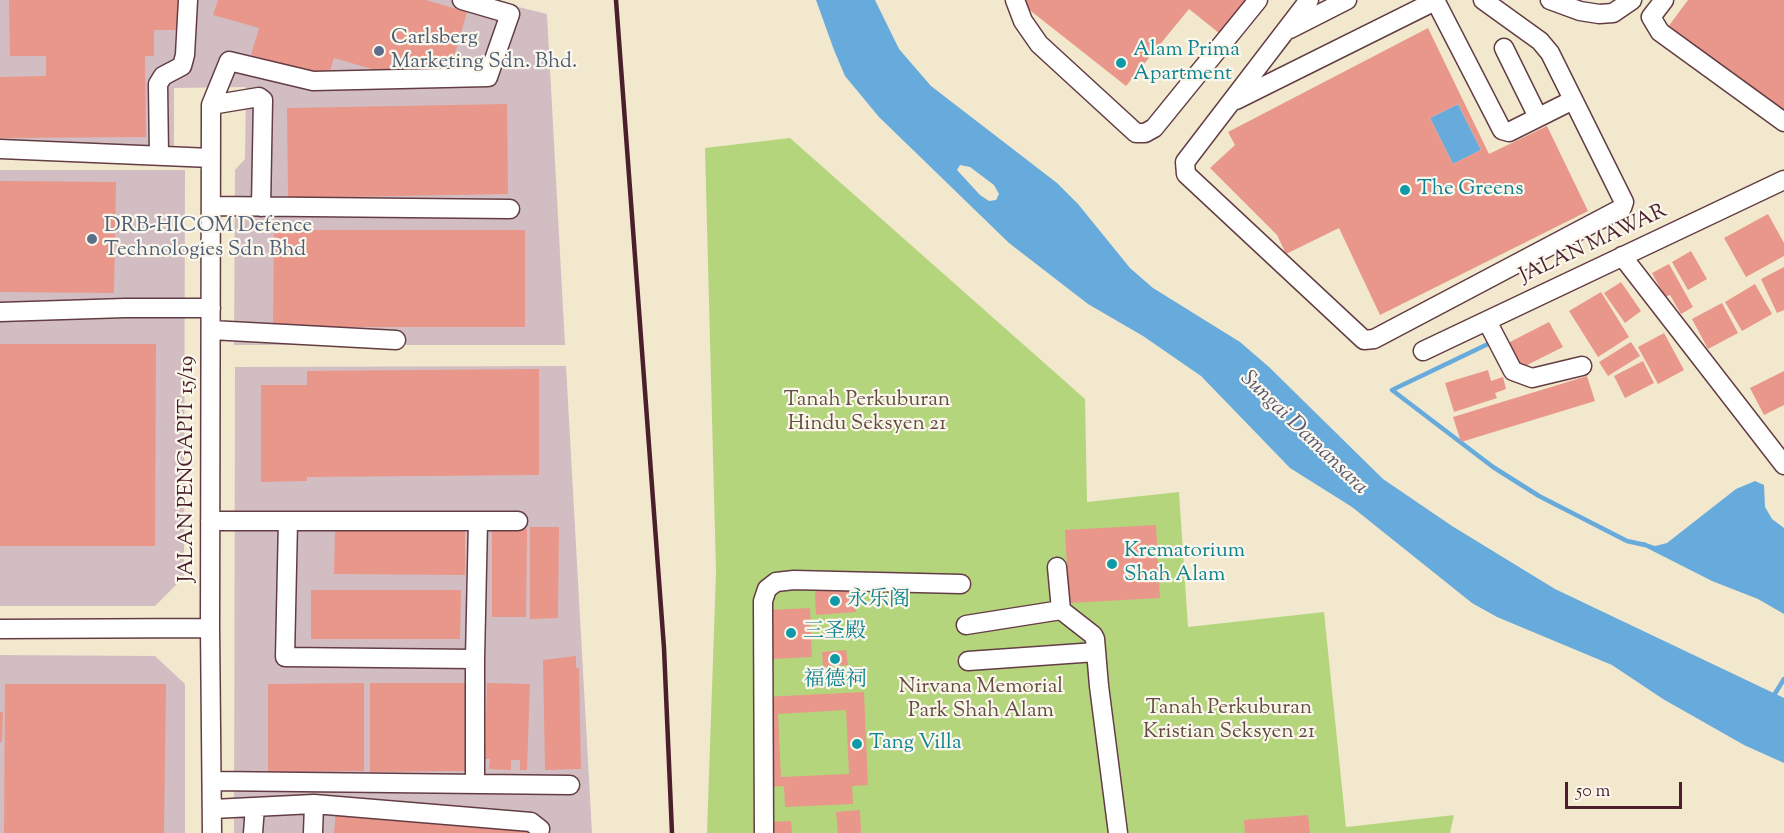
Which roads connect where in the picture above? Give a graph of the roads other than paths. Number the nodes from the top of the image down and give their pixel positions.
1 (188, 0) edge
2 (462, 0) edge
3 (1015, 0) edge
4 (1258, 0) edge
5 (1309, 0) edge
6 (1347, 0) edge
7 (1435, 0) edge
8 (1550, 0) edge
9 (1632, 0) edge
10 (1664, 0) edge
11 (1496, 4) edge
12 (1286, 32) junction
13 (1504, 48) dead end
14 (1573, 100) junction
15 (1232, 102) junction
16 (211, 105) junction
17 (1538, 117) junction
18 (1784, 122) edge
19 (0, 149) edge
20 (159, 155) junction
21 (211, 158) junction
22 (1784, 180) edge
23 (211, 206) junction
24 (261, 207) junction
25 (510, 209) dead end
26 (1622, 256) junction
27 (211, 308) junction
28 (0, 312) edge
29 (1487, 321) junction
30 (211, 330) junction
31 (396, 340) dead end
32 (1423, 351) dead end
33 (1582, 366) dead end
34 (1784, 465) edge
35 (210, 521) junction
36 (288, 521) junction
37 (478, 521) junction
38 (518, 521) dead end
39 (1057, 567) dead end
40 (961, 584) dead end
41 (1061, 610) junction
42 (966, 625) dead end
43 (210, 628) junction
44 (0, 629) edge
45 (1096, 651) junction
46 (475, 659) junction
47 (968, 661) dead end
48 (212, 781) junction
49 (475, 784) junction
50 (570, 785) dead end
51 (314, 804) junction
52 (255, 807) junction
53 (213, 809) junction
54 (212, 833) edge
55 (253, 833) edge
56 (313, 833) edge
57 (539, 833) edge
58 (764, 833) edge
59 (1118, 833) edge

1 - 20 street
2 - 16 street
3 - 4 street
5 - 12 street
6 - 12 street
7 - 15 street
7 - 17 street
8 - 9 street
10 - 18 street
11 - 14 street
12 - 15 street
13 - 17 street
14 - 15 street
14 - 17 street
16 - 21 street, JALAN PENGAPIT 15/19
16 - 24 street
19 - 20 street
20 - 21 street
21 - 23 street, JALAN PENGAPIT 15/19
22 - 26 street, JALAN MAWAR
23 - 24 street
23 - 27 street, JALAN PENGAPIT 15/19
24 - 25 street
26 - 29 street, JALAN MAWAR
26 - 34 street
27 - 28 street
27 - 30 street, JALAN PENGAPIT 15/19
29 - 32 street, JALAN MAWAR
29 - 33 street
30 - 31 street
30 - 35 street, JALAN PENGAPIT 15/19
35 - 36 street
35 - 43 street, JALAN PENGAPIT 15/19
36 - 37 street
36 - 46 street
37 - 38 street
37 - 46 street
39 - 41 street
40 - 58 street
41 - 42 street
41 - 45 street
43 - 44 street
43 - 48 street, JALAN PENGAPIT 15/19
45 - 47 street
45 - 59 street
46 - 49 street
48 - 49 street
48 - 53 street, JALAN PENGAPIT 15/19
49 - 50 street
51 - 52 street
51 - 56 street
51 - 57 street
52 - 53 street
52 - 55 street
53 - 54 street, JALAN PENGAPIT 15/19

